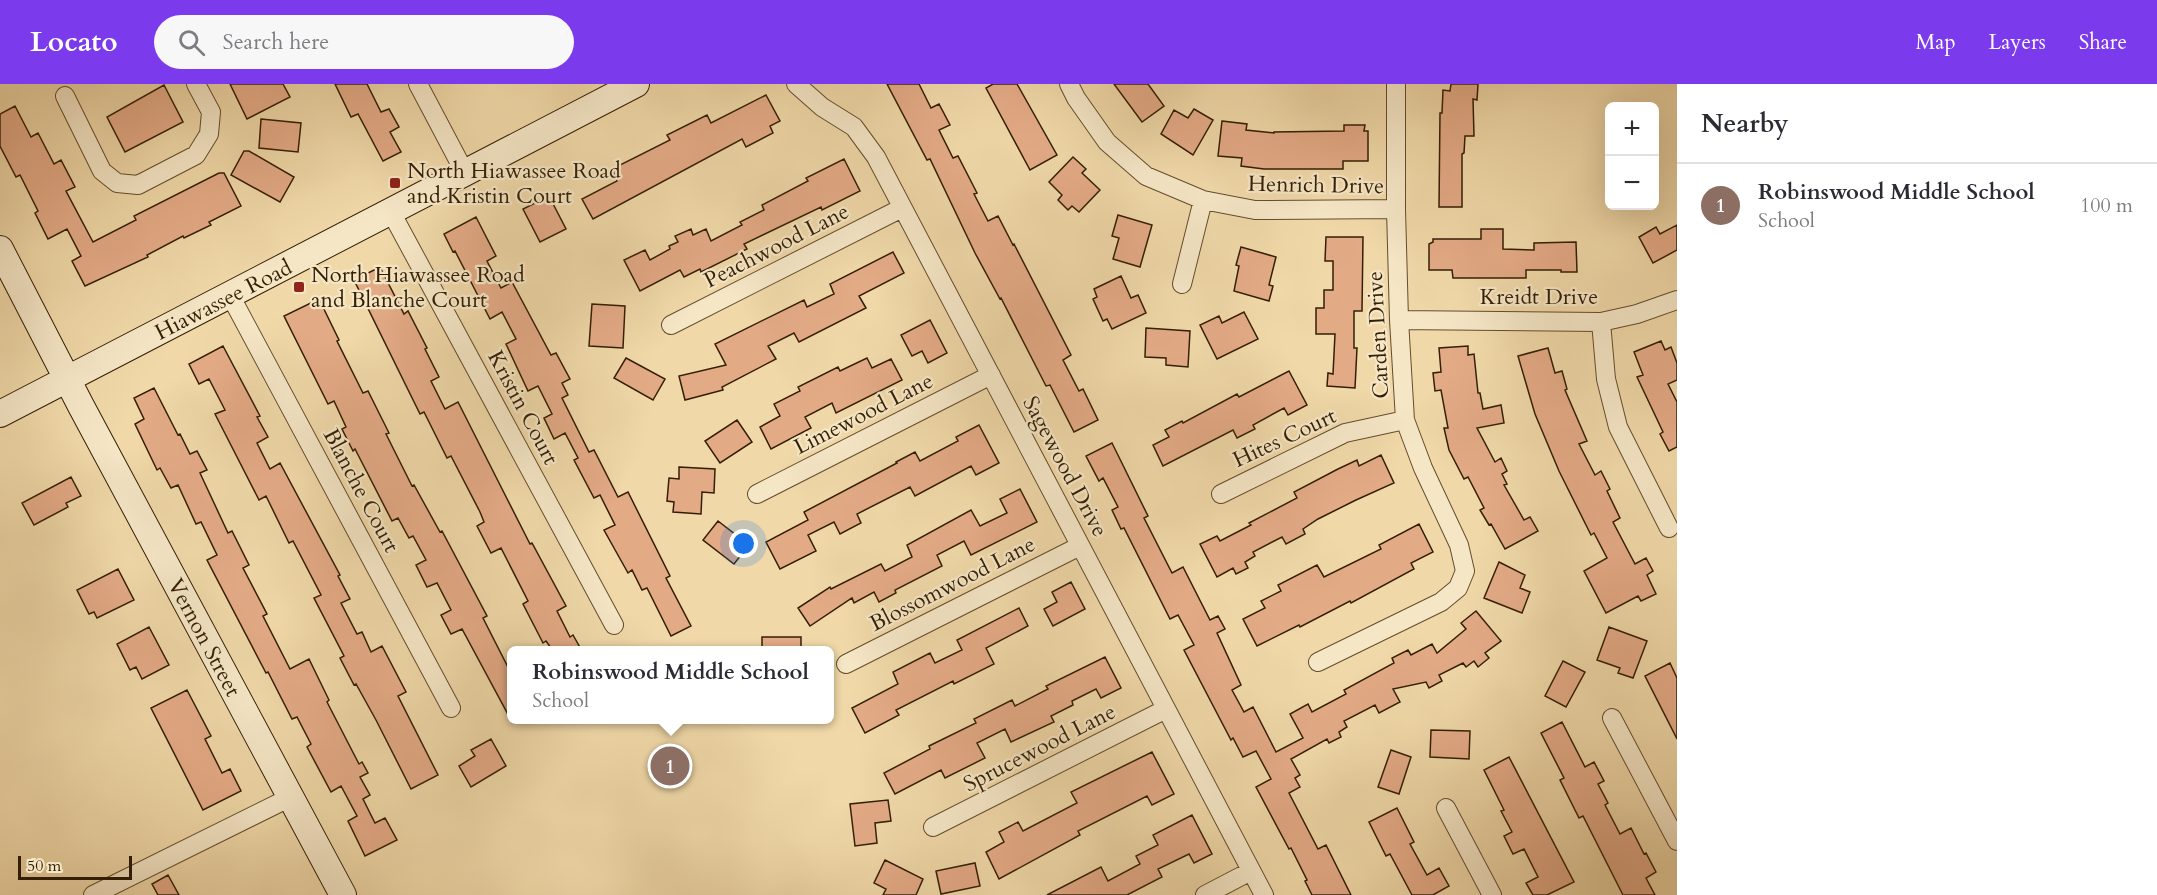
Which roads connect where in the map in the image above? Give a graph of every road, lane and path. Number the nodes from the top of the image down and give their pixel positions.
1 (196, 84) edge
2 (418, 84) edge
3 (636, 84) edge
4 (796, 84) edge
5 (1069, 84) edge
6 (1396, 84) edge
7 (65, 96) dead end
8 (465, 173) junction
9 (1203, 200) junction
10 (903, 208) junction
11 (1396, 209) junction
12 (391, 212) junction
13 (0, 249) edge
14 (1182, 284) dead end
15 (230, 295) junction
16 (1677, 300) edge
17 (1399, 320) junction
18 (1601, 322) junction
19 (671, 325) dead end
20 (991, 375) junction
21 (67, 379) junction
22 (0, 414) edge
23 (1405, 420) junction
24 (757, 494) dead end
25 (1221, 494) dead end
26 (1669, 528) dead end
27 (1080, 546) junction
28 (614, 625) dead end
29 (1318, 662) dead end
30 (846, 664) dead end
31 (451, 708) dead end
32 (1166, 709) junction
33 (1612, 718) dead end
34 (291, 797) junction
35 (1446, 808) dead end
36 (933, 827) dead end
37 (1677, 841) edge
38 (1251, 871) junction
39 (93, 895) edge
40 (344, 895) edge
41 (1205, 895) edge
42 (1264, 895) edge
43 (1492, 895) edge

1 - 7 street
2 - 8 street
3 - 8 street, Hiawassee Road
4 - 10 street, Sagewood Drive
5 - 9 street, Henrich Drive
6 - 11 street, Carden Drive
8 - 12 street, Hiawassee Road
9 - 11 street, Henrich Drive
9 - 14 street
10 - 19 street, Peachwood Lane
10 - 20 street, Sagewood Drive
11 - 17 street, Carden Drive
12 - 15 street, Hiawassee Road
12 - 28 street, Kristin Court
13 - 21 street, Vernon Street
15 - 21 street, Hiawassee Road
15 - 31 street, Blanche Court
16 - 18 street, Kreidt Drive
17 - 18 street, Kreidt Drive
17 - 23 street, Carden Drive
18 - 26 street
20 - 24 street, Limewood Lane
20 - 27 street, Sagewood Drive
21 - 22 street, Hiawassee Road
21 - 34 street, Vernon Street
23 - 25 street, Hites Court
23 - 29 street, Carden Drive
27 - 30 street, Blossomwood Lane
27 - 32 street, Sagewood Drive
32 - 36 street, Sprucewood Lane
32 - 38 street, Sagewood Drive
33 - 37 street
34 - 39 street
34 - 40 street, Vernon Street
35 - 43 street
38 - 41 street
38 - 42 street, Sagewood Drive

